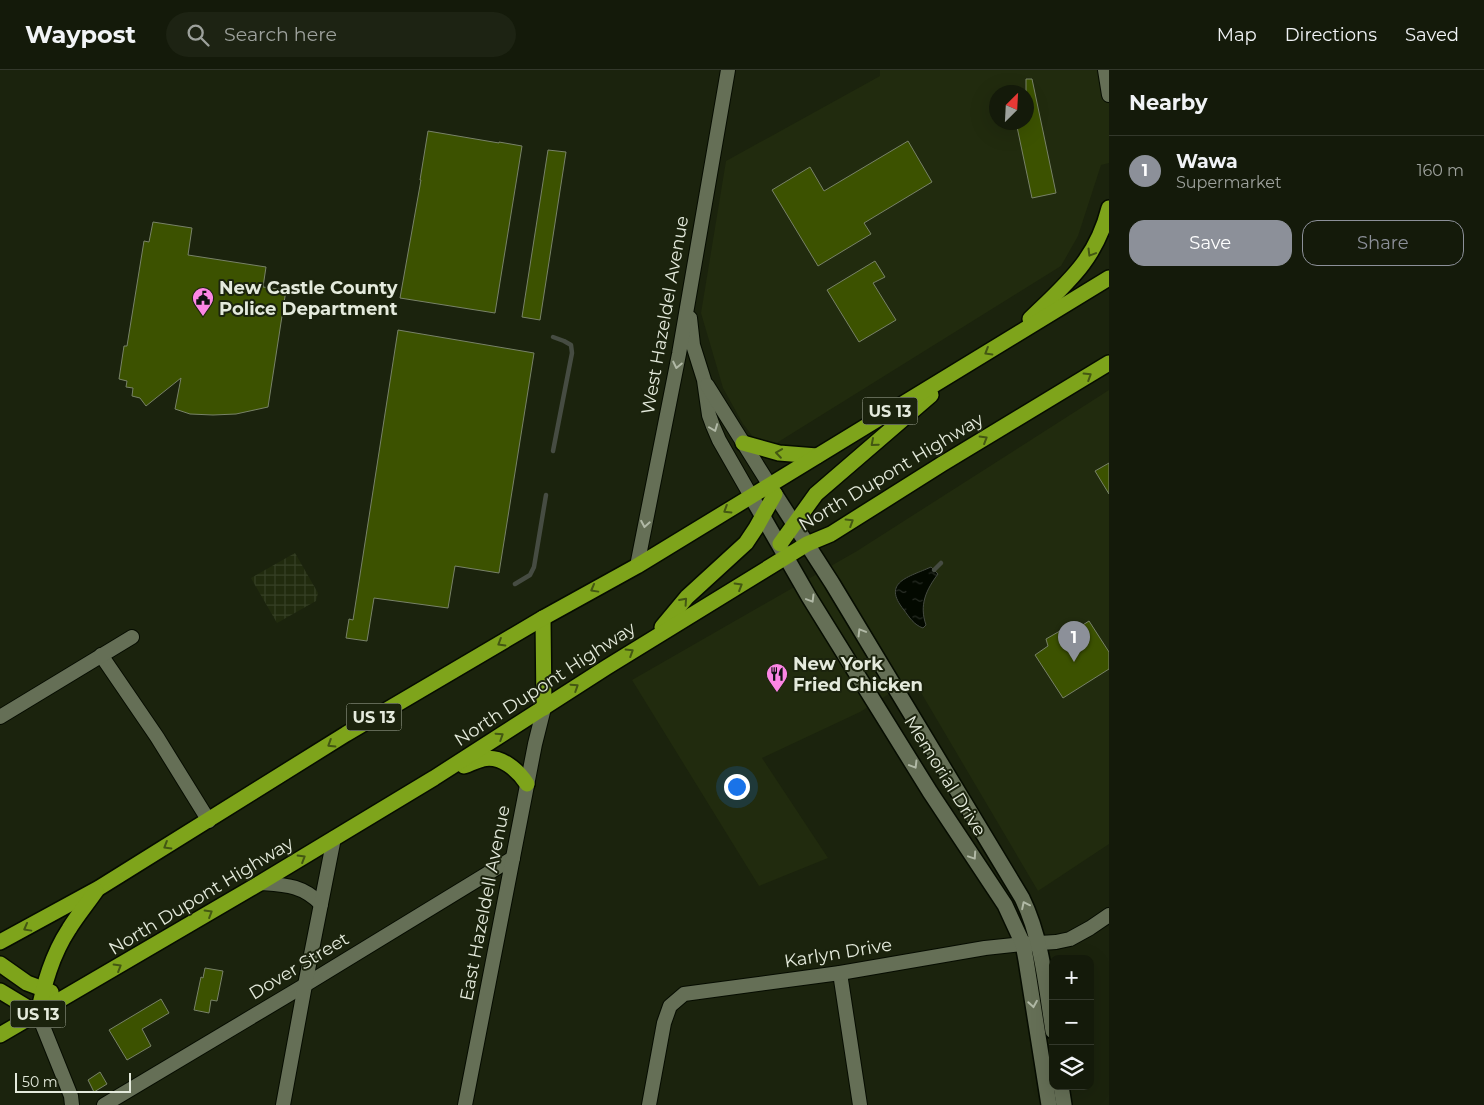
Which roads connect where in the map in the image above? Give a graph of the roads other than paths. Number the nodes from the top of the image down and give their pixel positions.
1 (728, 70) edge
2 (1105, 70) edge
3 (1109, 95) edge
4 (1109, 208) edge
5 (1109, 278) edge
6 (688, 300) junction
7 (1011, 337) junction
8 (1109, 363) edge
9 (964, 366) junction
10 (704, 380) junction
11 (743, 443) junction
12 (816, 456) junction
13 (772, 489) junction
14 (751, 496) junction
15 (763, 515) junction
16 (794, 523) junction
17 (807, 544) junction
18 (783, 551) junction
19 (637, 566) junction
20 (543, 618) junction
21 (132, 637) dead end
22 (653, 638) junction
23 (101, 655) junction
24 (544, 708) junction
25 (0, 717) edge
26 (434, 778) junction
27 (527, 784) junction
28 (209, 821) junction
29 (334, 838) junction
30 (513, 858) junction
31 (260, 884) junction
32 (98, 888) junction
33 (321, 904) junction
34 (1109, 915) edge
35 (0, 942) edge
36 (1038, 943) junction
37 (1023, 944) junction
38 (0, 964) edge
39 (840, 973) junction
40 (305, 985) junction
41 (43, 990) junction
42 (0, 991) edge
43 (69, 996) junction
44 (1049, 1008) edge
45 (38, 1014) junction
46 (0, 1035) edge
47 (1062, 1090) edge
48 (72, 1105) edge
49 (104, 1105) edge
50 (283, 1105) edge
51 (465, 1105) edge
52 (649, 1105) edge
53 (860, 1105) edge
54 (1049, 1105) edge
55 (1064, 1105) edge

1 - 6 street, West Hazeldel Avenue
2 - 3 street
4 -> 7 highway
5 - 7 highway, US 13
6 - 10 street, Memorial Drive
6 -> 19 street, West Hazeldel Avenue
7 -> 9 highway, US 13
17 -> 8 highway, North Dupont Highway / US 13
9 - 12 highway, US 13
9 -> 16 highway
10 - 11 street, Memorial Drive
10 -> 14 street, Memorial Drive
12 -> 11 highway
11 - 13 street, Memorial Drive
12 - 13 highway, US 13
13 - 14 highway, US 13
13 - 15 highway
13 - 16 street, Memorial Drive
14 - 15 street, Memorial Drive
14 -> 19 highway, US 13
15 - 18 street, Memorial Drive
22 -> 15 highway
16 - 17 street, Memorial Drive
16 - 18 highway
17 - 18 highway, North Dupont Highway / US 13
36 -> 17 street, Memorial Drive
22 -> 18 highway, North Dupont Highway / US 13
18 -> 37 street, Memorial Drive
19 -> 20 highway, US 13
20 - 24 highway
20 -> 28 highway, US 13
21 - 23 street
24 -> 22 highway, North Dupont Highway / US 13
23 - 25 street
23 - 28 street
26 -> 24 highway, North Dupont Highway / US 13
24 - 27 street, East Hazeldell Avenue
26 - 27 highway
26 - 29 highway, North Dupont Highway / US 13
27 - 30 street, East Hazeldell Avenue
28 -> 32 highway, US 13
31 -> 29 highway, North Dupont Highway / US 13
29 - 33 street
30 - 40 street, Dover Street
30 - 51 street, East Hazeldell Avenue
31 - 33 street
43 -> 31 highway, North Dupont Highway / US 13
32 -> 35 highway, US 13
32 - 41 highway
33 - 40 street
34 - 36 street, Karlyn Drive
36 - 37 street, Karlyn Drive
36 - 44 street, Memorial Drive
37 - 39 street, Karlyn Drive
37 -> 54 street, Memorial Drive
38 - 41 highway
39 - 52 street, Karlyn Drive
39 - 53 street
40 - 49 street, Dover Street
40 - 50 street
41 - 43 highway
41 - 45 highway
42 - 45 highway
43 - 45 highway, North Dupont Highway / US 13
45 - 46 highway, North Dupont Highway / US 13
45 - 48 street
47 - 55 street

